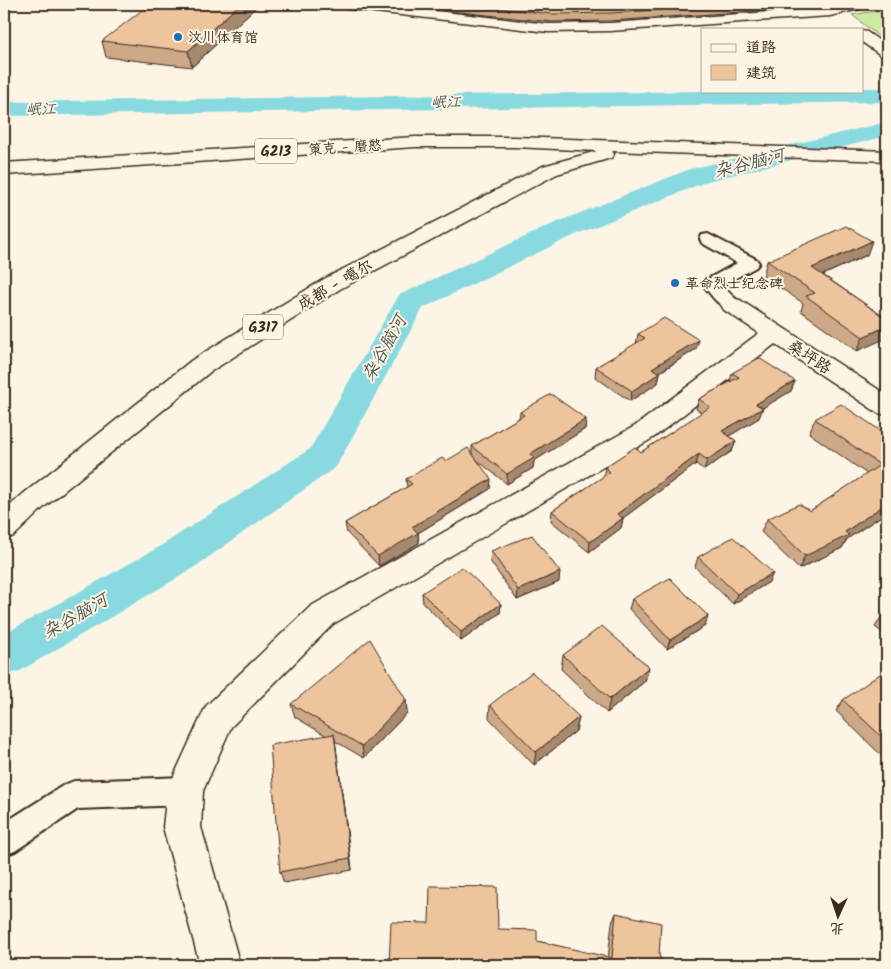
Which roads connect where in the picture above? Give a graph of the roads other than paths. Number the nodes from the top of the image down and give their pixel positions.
1 (340, 4) edge
2 (863, 4) edge
3 (408, 8) edge
4 (830, 12) junction
5 (846, 23) dead end
6 (864, 36) edge
7 (887, 53) edge
8 (515, 142) junction
9 (656, 148) junction
10 (887, 156) edge
11 (4, 169) edge
12 (544, 173) junction
13 (708, 239) dead end
14 (732, 305) joint
15 (775, 333) junction
16 (887, 407) edge
17 (4, 528) edge
18 (185, 791) junction
19 (12, 834) edge
20 (220, 965) edge

1 - 3 main road
2 - 4 main road
3 - 4 main road
4 - 5 main road
6 - 7 main road
8 - 9 main road, 策克 - 磨憨 / G213
8 - 11 main road, 策克 - 磨憨 / G213
8 - 12 main road
9 - 10 main road, G213
9 - 12 main road, 成都 - 噶尔 / G317
12 - 17 main road, 成都 - 噶尔 / G317
13 - 14 street
14 - 15 main road, 桑坪路
15 - 16 main road, 桑坪路
15 - 18 main road
18 - 19 street
18 - 20 main road

